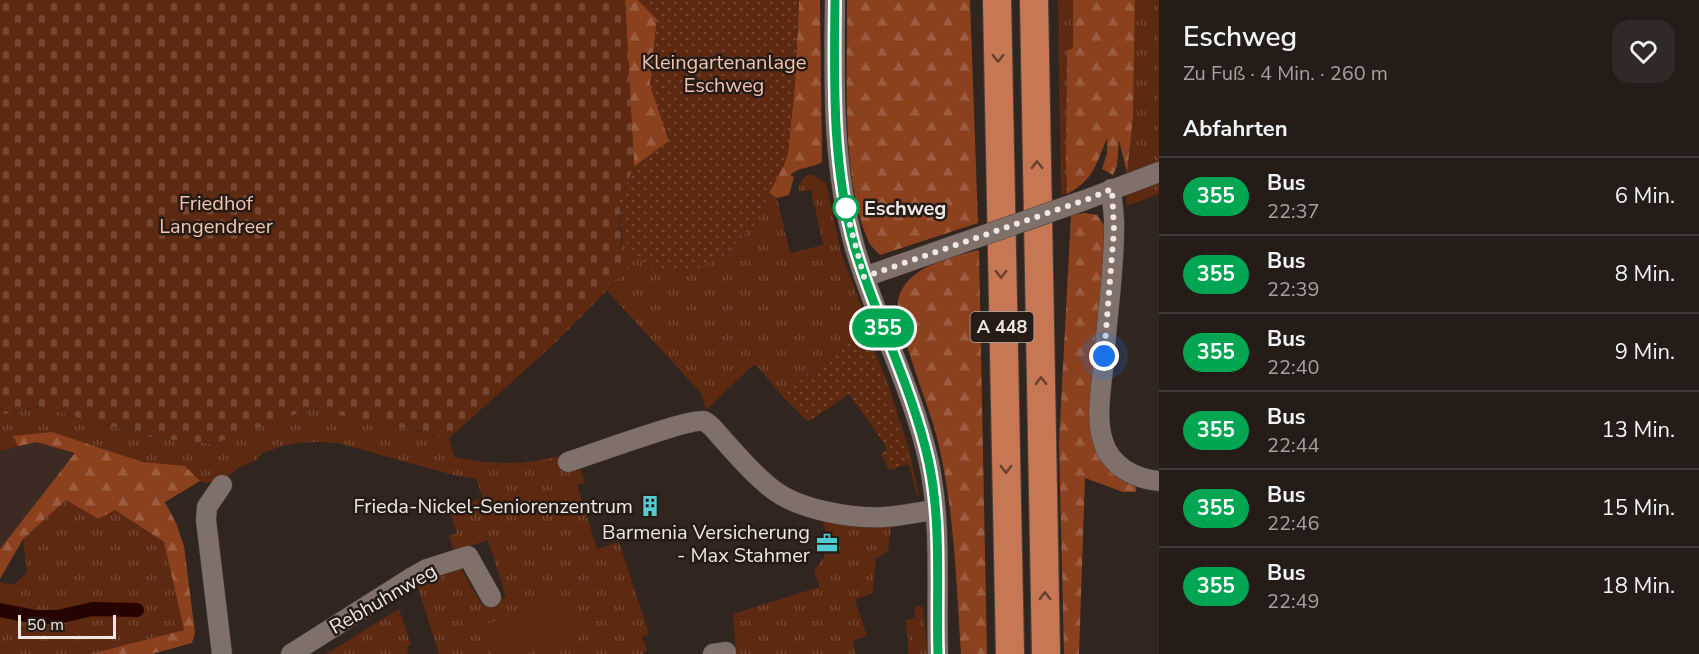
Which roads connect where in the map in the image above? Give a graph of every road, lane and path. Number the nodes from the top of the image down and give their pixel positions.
1 (835, 0) edge
2 (997, 0) edge
3 (1036, 6) edge
4 (1159, 172) edge
5 (1104, 192) junction
6 (864, 277) junction
7 (568, 462) dead end
8 (1159, 481) edge
9 (222, 485) dead end
10 (935, 510) junction
11 (492, 597) dead end
12 (222, 654) edge
13 (291, 654) edge
14 (713, 654) edge
15 (726, 654) edge
16 (939, 654) edge
17 (1010, 654) edge
18 (1046, 654) edge

1 - 6 street
2 -> 17 highway, A 448
18 -> 3 highway, A 448
4 - 5 street
5 - 6 street, bridge
5 - 8 street
6 - 10 street
7 - 10 street
9 - 12 street
10 - 16 street
11 - 13 street, Rebhuhnweg
14 - 15 street

